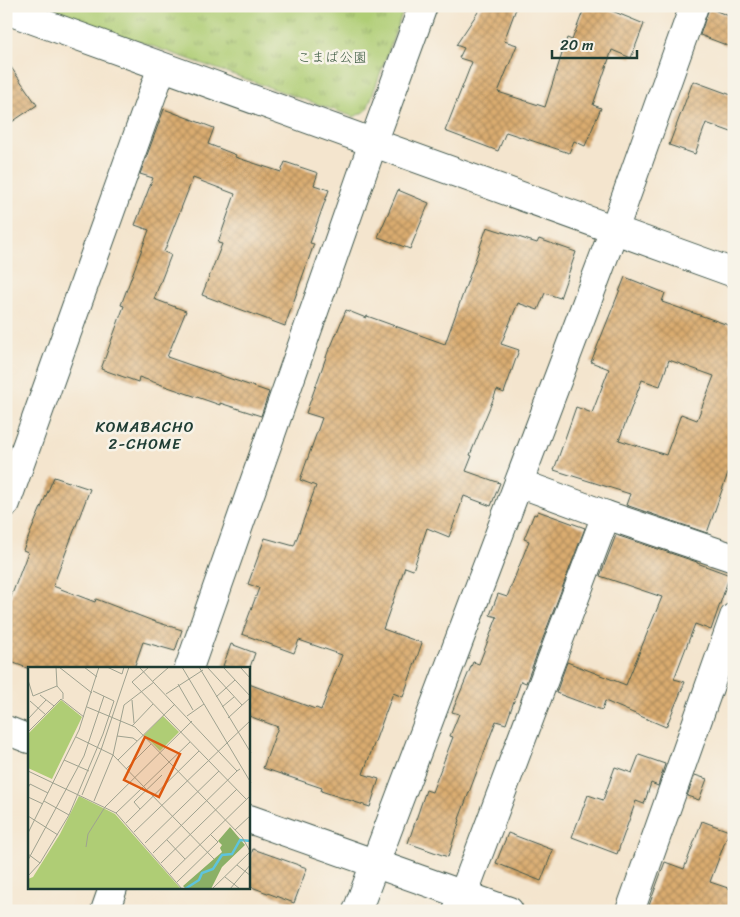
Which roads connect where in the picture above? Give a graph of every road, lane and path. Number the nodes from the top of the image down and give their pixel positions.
1 (423, 6) edge
2 (694, 6) edge
3 (6, 10) edge
4 (162, 67) junction
5 (373, 143) junction
6 (614, 230) junction
7 (734, 273) edge
8 (519, 483) junction
9 (6, 502) edge
10 (606, 515) junction
11 (734, 558) edge
12 (734, 617) edge
13 (189, 667) edge
14 (6, 730) edge
15 (28, 739) edge
16 (250, 819) edge
17 (375, 864) junction
18 (112, 890) edge
19 (460, 902) edge
20 (105, 911) edge
21 (357, 911) edge
22 (508, 911) edge
23 (630, 911) edge

1 - 5 street
2 - 6 street
3 - 4 street
4 - 5 street
4 - 9 street
5 - 6 street
5 - 13 street
6 - 7 street
6 - 8 street
8 - 10 street
8 - 17 street
10 - 11 street
10 - 19 street
12 - 23 street
14 - 15 street
16 - 17 street
17 - 19 street
17 - 21 street
18 - 20 street
19 - 22 street

